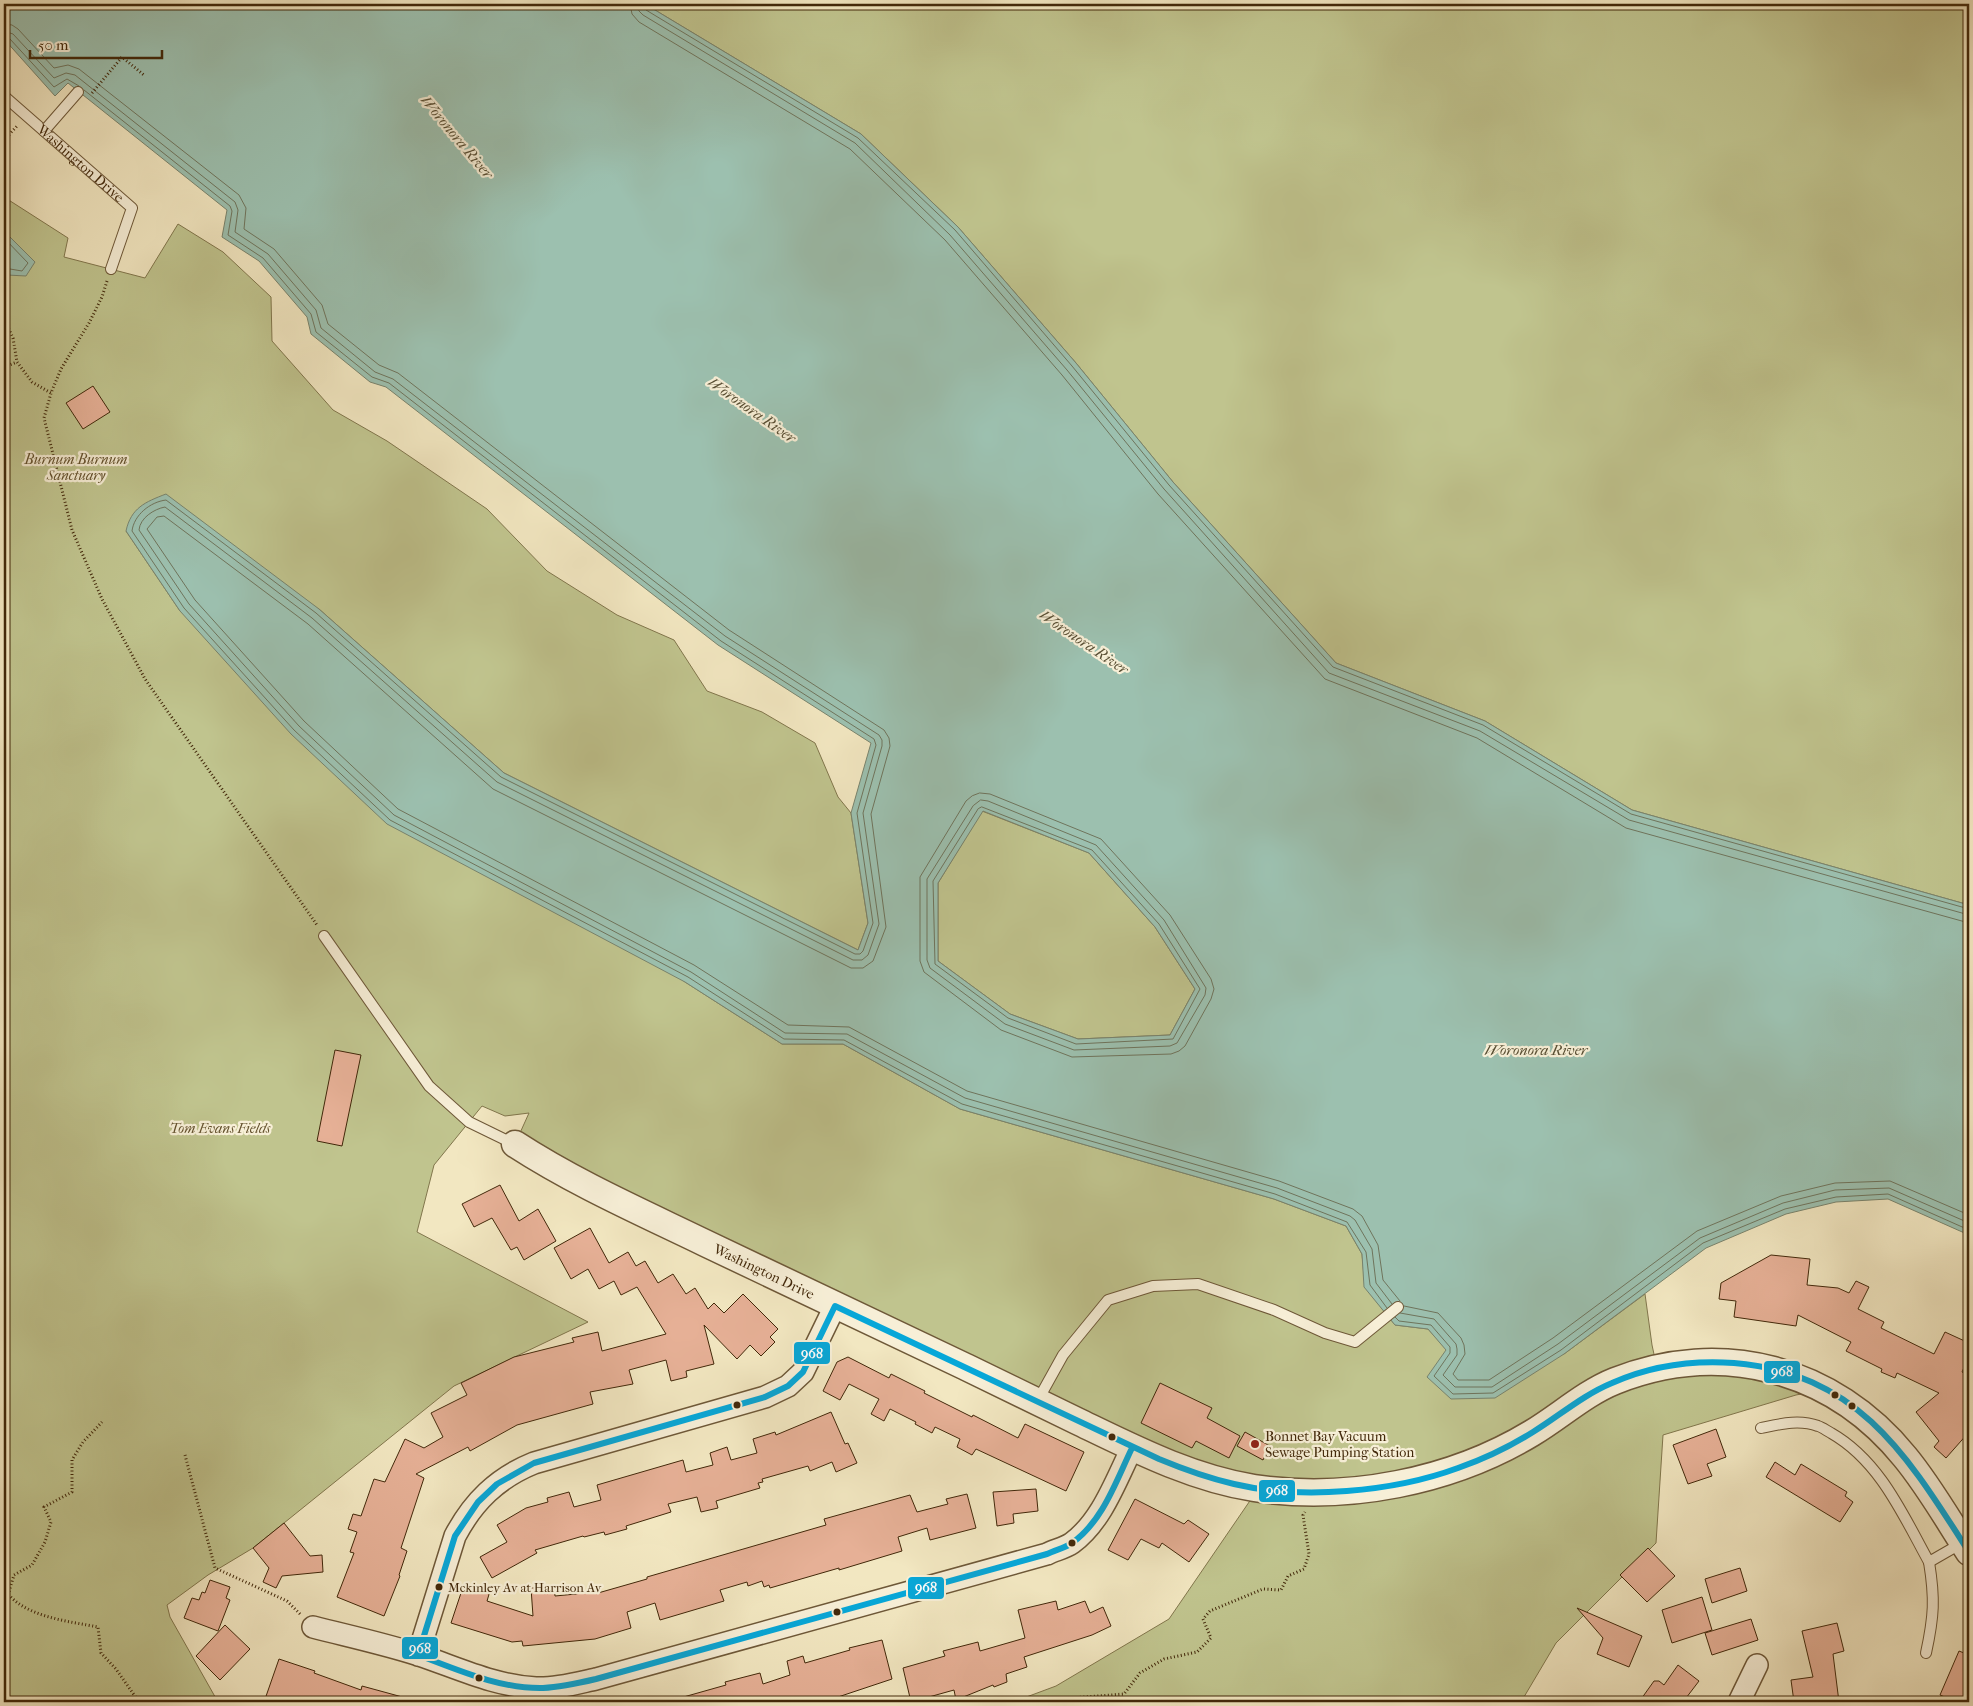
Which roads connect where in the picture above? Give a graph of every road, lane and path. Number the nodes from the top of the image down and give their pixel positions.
1 (144, 76) dead end
2 (78, 92) dead end
3 (91, 94) dead end
4 (4, 96) edge
5 (26, 115) junction
6 (44, 131) junction
7 (4, 140) edge
8 (111, 269) joint
9 (4, 319) edge
10 (17, 362) junction
11 (4, 367) edge
12 (51, 393) junction
13 (324, 936) joint
14 (515, 1144) joint
15 (835, 1306) junction
16 (1398, 1307) dead end
17 (1037, 1401) junction
18 (102, 1422) dead end
19 (1761, 1428) dead end
20 (1132, 1448) junction
21 (185, 1455) dead end
22 (1320, 1492) junction
23 (1966, 1547) edge
24 (1929, 1562) junction
25 (4, 1589) edge
26 (8, 1595) junction
27 (313, 1627) joint
28 (1926, 1653) dead end
29 (418, 1655) junction
30 (1757, 1665) dead end
31 (139, 1702) edge
32 (1056, 1702) edge
33 (1738, 1702) edge

1 - 3 path
2 - 6 lane
4 - 5 lane, Washington Drive
5 - 6 lane, Washington Drive
5 - 7 path
6 - 8 lane, Washington Drive
8 - 12 path
9 - 10 path
10 - 11 path
10 - 12 path
12 - 13 path
13 - 14 lane
14 - 15 street, Washington Drive
15 - 17 street, Washington Drive
15 - 29 street
16 - 17 lane
17 - 20 street, Washington Drive
18 - 26 path
19 - 24 lane
20 - 22 street, Washington Drive
20 - 29 street
21 - 27 path
22 - 23 street, Washington Drive
22 - 32 path
23 - 24 lane
24 - 28 lane
25 - 26 path
26 - 31 path
27 - 29 street
30 - 33 street

